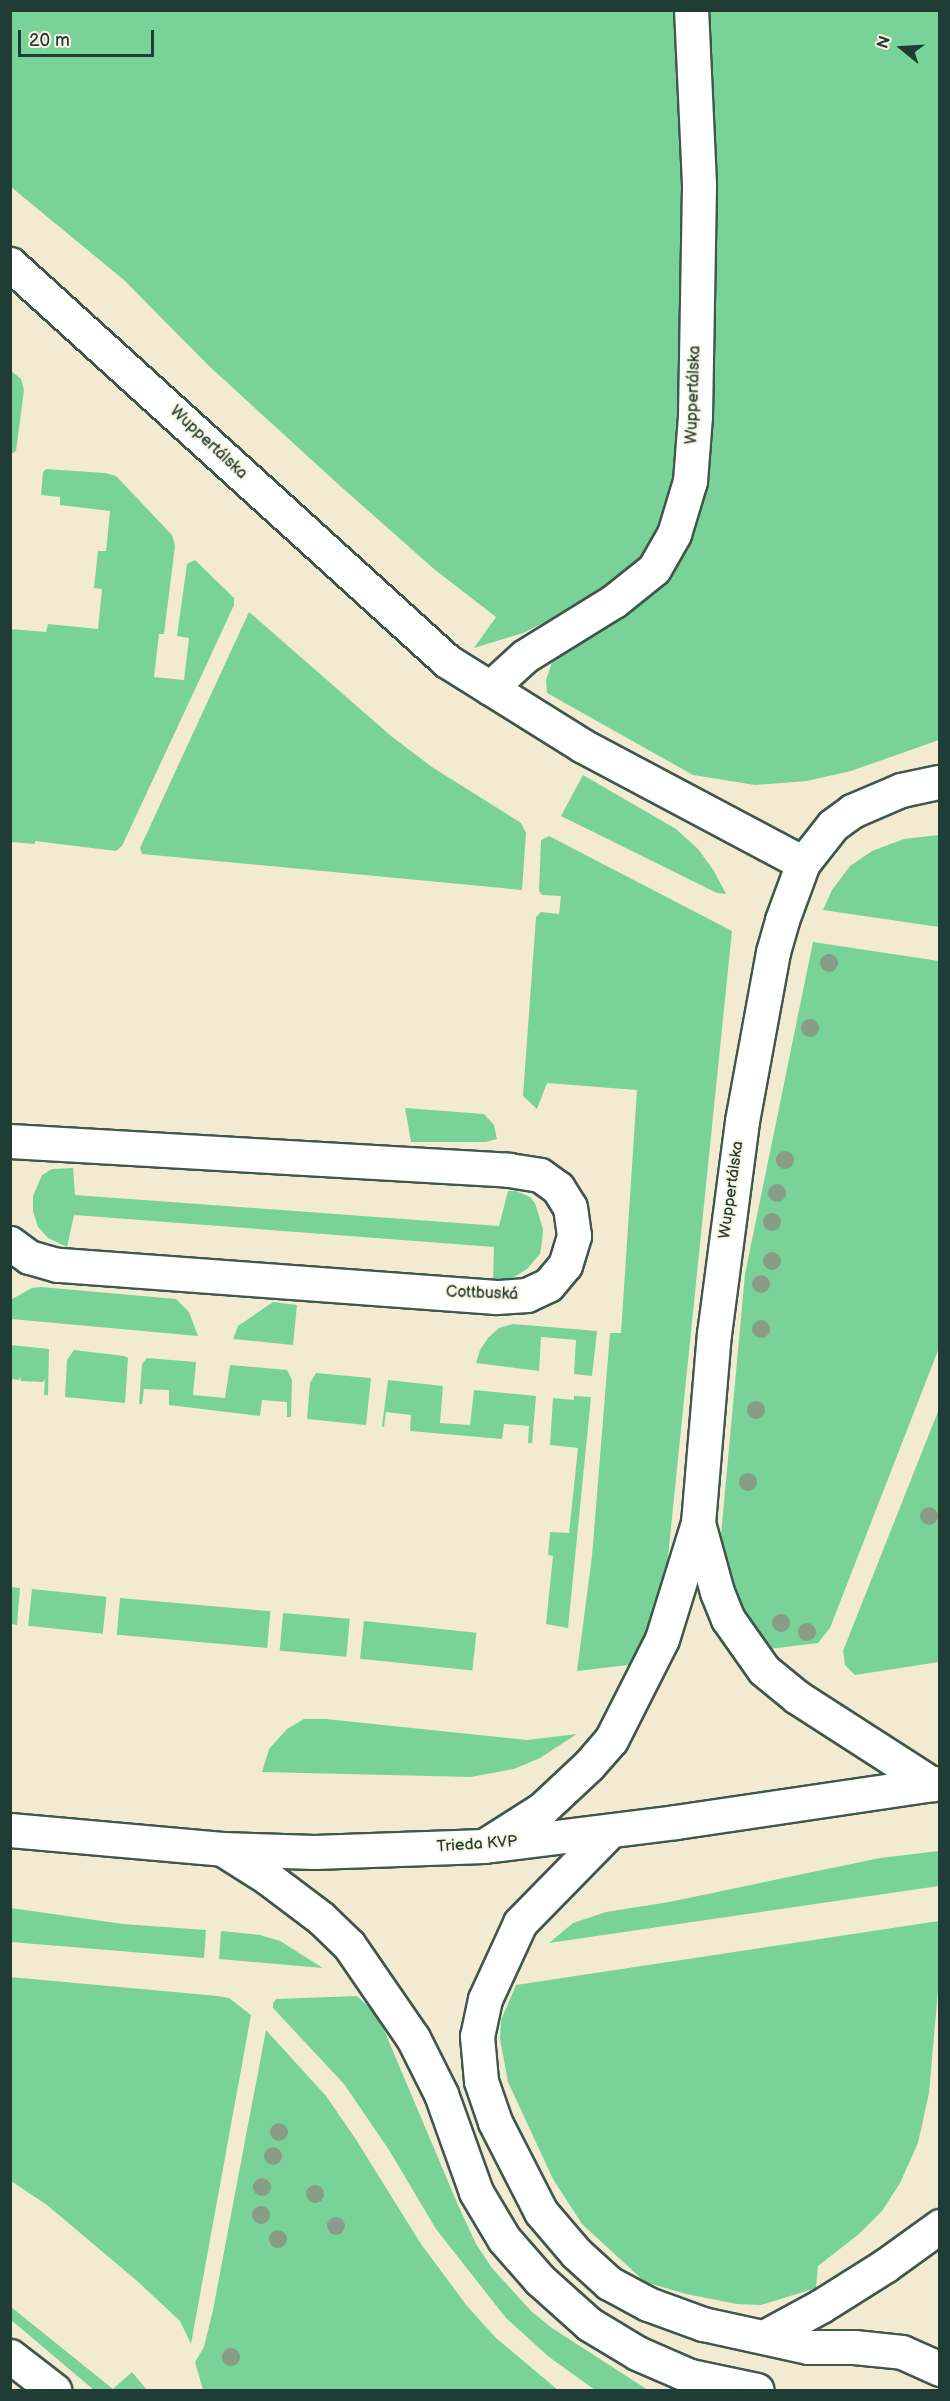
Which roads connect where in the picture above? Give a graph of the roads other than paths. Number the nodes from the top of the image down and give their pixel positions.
1 (692, 10) edge
2 (10, 264) edge
3 (490, 688) junction
4 (939, 782) edge
5 (803, 864) junction
6 (10, 1141) edge
7 (10, 1243) edge
8 (698, 1523) junction
9 (936, 1783) edge
10 (10, 1830) edge
11 (610, 1831) junction
12 (484, 1846) junction
13 (222, 1850) junction
14 (939, 2226) edge
15 (764, 2337) junction
16 (10, 2356) edge
17 (939, 2369) edge
18 (700, 2383) edge
19 (54, 2391) edge
20 (757, 2391) edge

1 - 3 street, Wuppertálska
2 - 3 street, Wuppertálska
3 - 5 street, Wuppertálska
4 - 5 street, Wuppertálska
5 - 8 street, Wuppertálska
6 - 7 street, Cottbuská
8 - 9 street
8 - 12 street
9 - 11 street, Trieda KVP
10 - 13 street, Trieda KVP
11 - 12 street, Trieda KVP
11 - 15 street
12 - 13 street, Trieda KVP
13 - 18 street
14 - 15 street
15 - 17 street
16 - 19 street
18 - 20 street

